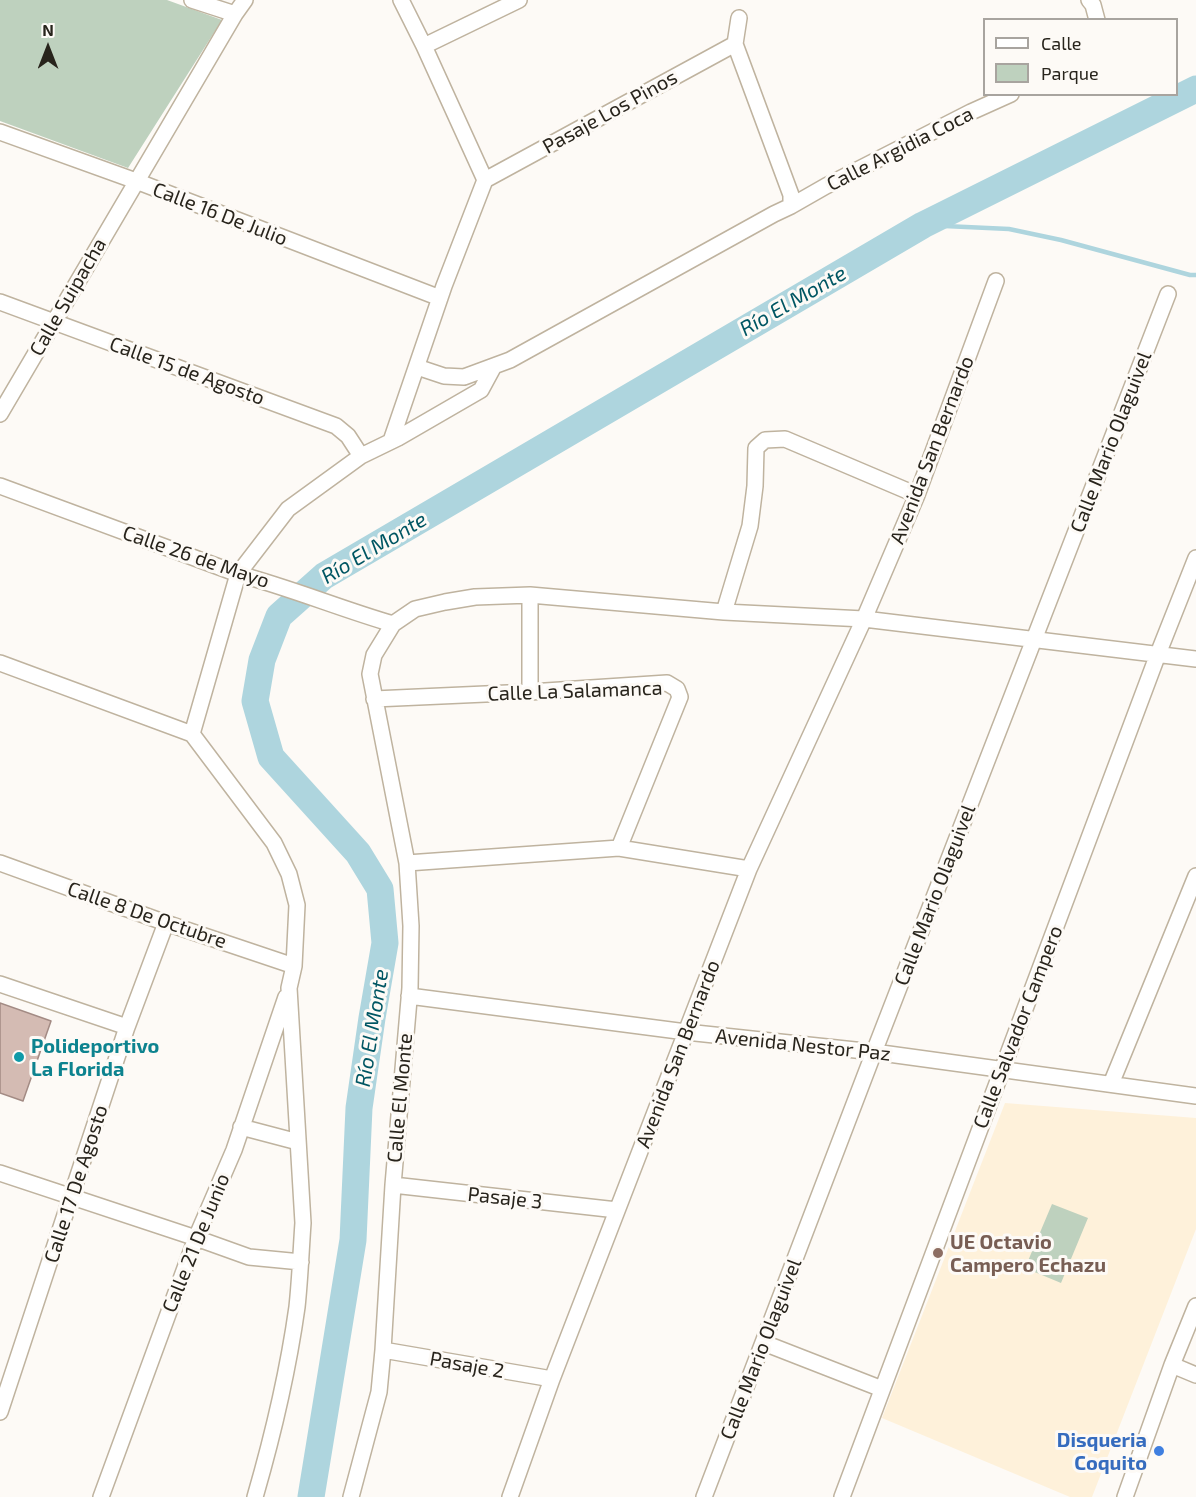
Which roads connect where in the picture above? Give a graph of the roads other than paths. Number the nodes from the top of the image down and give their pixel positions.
1 (195, 0) edge
2 (245, 0) edge
3 (401, 0) edge
4 (519, 0) edge
5 (1089, 0) edge
6 (235, 14) junction
7 (739, 18) dead end
8 (1096, 18) edge
9 (735, 44) junction
10 (424, 46) junction
11 (1007, 96) edge
12 (0, 132) edge
13 (485, 180) junction
14 (136, 181) junction
15 (791, 206) junction
16 (996, 281) dead end
17 (1168, 294) dead end
18 (440, 298) junction
19 (0, 302) edge
20 (53, 321) junction
21 (494, 366) junction
22 (417, 367) junction
23 (0, 414) edge
24 (391, 441) junction
25 (361, 456) junction
26 (0, 486) edge
27 (917, 495) junction
28 (1196, 558) edge
29 (238, 574) junction
30 (530, 595) junction
31 (724, 612) junction
32 (864, 619) junction
33 (393, 624) junction
34 (1034, 639) junction
35 (1158, 654) junction
36 (1196, 659) edge
37 (0, 663) edge
38 (530, 692) junction
39 (374, 699) junction
40 (192, 734) junction
41 (619, 848) junction
42 (0, 863) edge
43 (407, 864) junction
44 (749, 869) junction
45 (1196, 876) edge
46 (166, 923) junction
47 (294, 966) junction
48 (0, 984) edge
49 (289, 988) junction
50 (409, 996) junction
51 (127, 1027) junction
52 (686, 1032) junction
53 (874, 1052) junction
54 (1002, 1070) junction
55 (1111, 1084) junction
56 (1196, 1096) edge
57 (241, 1127) junction
58 (298, 1142) junction
59 (0, 1173) edge
60 (393, 1185) junction
61 (71, 1197) junction
62 (617, 1210) junction
63 (196, 1238) junction
64 (301, 1262) junction
65 (1196, 1306) edge
66 (764, 1343) junction
67 (383, 1350) junction
68 (1172, 1365) junction
69 (1196, 1375) edge
70 (552, 1379) junction
71 (882, 1389) junction
72 (1, 1409) edge
73 (101, 1497) edge
74 (255, 1497) edge
75 (351, 1497) edge
76 (510, 1497) edge
77 (704, 1497) edge
78 (842, 1497) edge
79 (1125, 1497) edge

1 - 6 street
2 - 6 street
3 - 10 street
4 - 10 street
5 - 8 street
6 - 14 street, Calle Suipacha
7 - 9 street
9 - 13 street, Pasaje Los Pinos
9 - 15 street
10 - 13 street
11 - 15 street, Calle Argidia Coca
12 - 14 street, Calle 16 De Julio
13 - 18 street
14 - 18 street, Calle 16 De Julio
14 - 20 street, Calle Suipacha
15 - 21 street, Calle Argidia Coca
16 - 27 street, Avenida San Bernardo
17 - 34 street, Calle Mario Olaguivel
18 - 22 street
19 - 20 street, Calle 15 de Agosto
20 - 23 street, Calle Suipacha
20 - 25 street, Calle 15 de Agosto
21 - 22 street, Calle Argidia Coca
21 - 24 street
22 - 24 street
24 - 25 street
25 - 29 street
26 - 29 street, Calle 26 de Mayo
27 - 31 street
27 - 32 street, Avenida San Bernardo
28 - 35 street, Calle Salvador Campero
29 - 33 street, Calle 26 de Mayo
29 - 40 street
30 - 31 street
30 - 33 street
30 - 38 street
31 - 32 street
32 - 34 street
32 - 44 street, Avenida San Bernardo
33 - 39 street
34 - 35 street
34 - 53 street, Calle Mario Olaguivel
35 - 36 street
35 - 54 street, Calle Salvador Campero
37 - 40 street
38 - 39 street, Calle La Salamanca
38 - 41 street, Calle La Salamanca
39 - 43 street, Calle El Monte
40 - 47 street
41 - 43 street
41 - 44 street
42 - 46 street, Calle 8 De Octubre
43 - 50 street, Calle El Monte
44 - 52 street, Avenida San Bernardo
45 - 55 street
46 - 47 street, Calle 8 De Octubre
46 - 51 street, Calle 17 De Agosto
47 - 49 street
48 - 51 street
49 - 57 street, Calle 21 De Junio
49 - 58 street
50 - 52 street, Avenida Nestor Paz
50 - 60 street, Calle El Monte
51 - 61 street, Calle 17 De Agosto
52 - 53 street, Avenida Nestor Paz
52 - 62 street, Avenida San Bernardo
53 - 54 street, Avenida Nestor Paz
53 - 66 street, Calle Mario Olaguivel
54 - 55 street, Avenida Nestor Paz
54 - 71 street, Calle Salvador Campero
55 - 56 street, Avenida Nestor Paz
57 - 58 street
57 - 63 street, Calle 21 De Junio
58 - 64 street
59 - 61 street
60 - 62 street, Pasaje 3
60 - 67 street, Calle El Monte
61 - 63 street
61 - 72 street, Calle 17 De Agosto
62 - 70 street, Avenida San Bernardo
63 - 64 street
63 - 73 street, Calle 21 De Junio
64 - 74 street
65 - 68 street
66 - 71 street
66 - 77 street, Calle Mario Olaguivel
67 - 70 street, Pasaje 2
67 - 75 street, Calle El Monte
68 - 69 street
68 - 79 street
70 - 76 street, Avenida San Bernardo
71 - 78 street, Calle Salvador Campero

